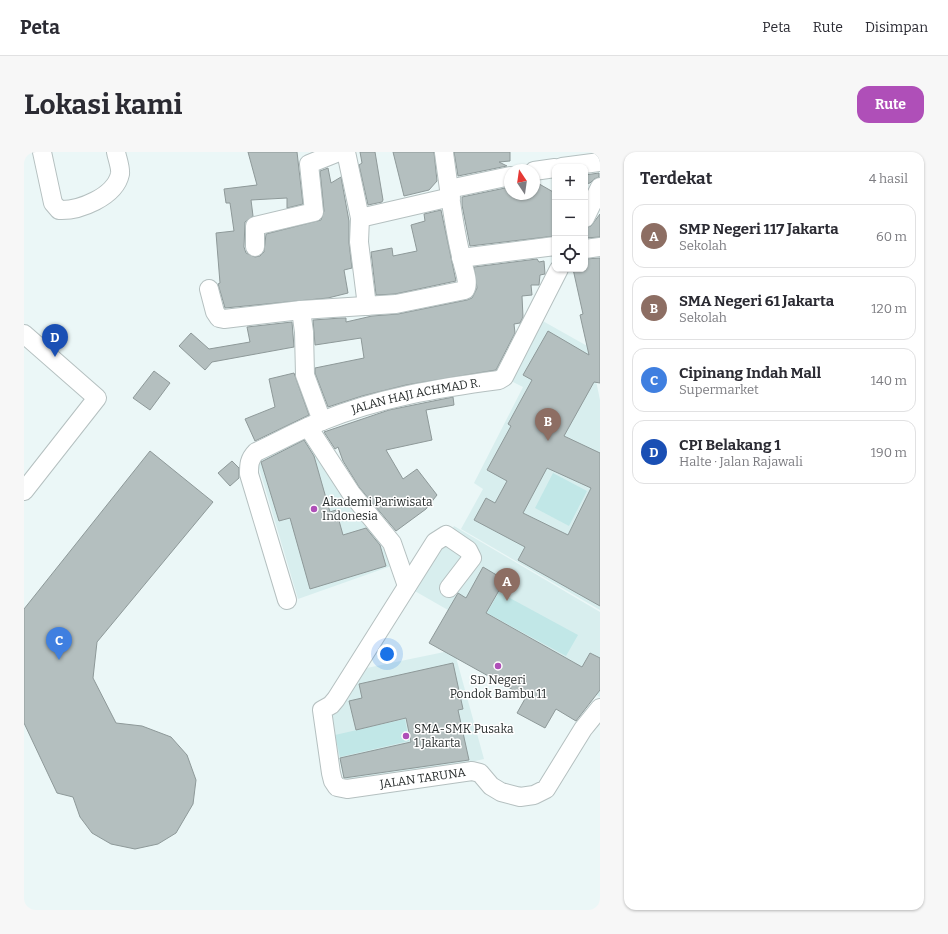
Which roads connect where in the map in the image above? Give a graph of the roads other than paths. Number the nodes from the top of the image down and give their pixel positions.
1 (42, 152) edge
2 (116, 152) edge
3 (339, 152) edge
4 (346, 152) edge
5 (444, 153) edge
6 (600, 162) edge
7 (585, 164) edge
8 (552, 168) edge
9 (540, 170) edge
10 (504, 178) edge
11 (600, 187) edge
12 (450, 193) junction
13 (588, 212) edge
14 (360, 218) junction
15 (552, 246) edge
16 (256, 247) dead end
17 (600, 247) edge
18 (588, 249) edge
19 (461, 258) junction
20 (557, 272) edge
21 (209, 289) dead end
22 (367, 306) junction
23 (301, 310) junction
24 (24, 334) edge
25 (315, 424) junction
26 (24, 492) edge
27 (407, 586) junction
28 (449, 588) dead end
29 (287, 600) dead end
30 (600, 708) edge

1 - 2 street
3 - 16 street
4 - 14 street
5 - 12 street
6 - 7 street
8 - 9 street
10 - 12 street
11 - 13 street
12 - 14 street
12 - 19 street
14 - 22 street
15 - 19 street
17 - 18 street
19 - 22 street
20 - 25 street, JALAN HAJI ACHMAD R.
21 - 23 street
22 - 23 street
23 - 25 street
24 - 26 street
25 - 27 street
25 - 29 street
27 - 28 street
27 - 30 street, JALAN TARUNA

